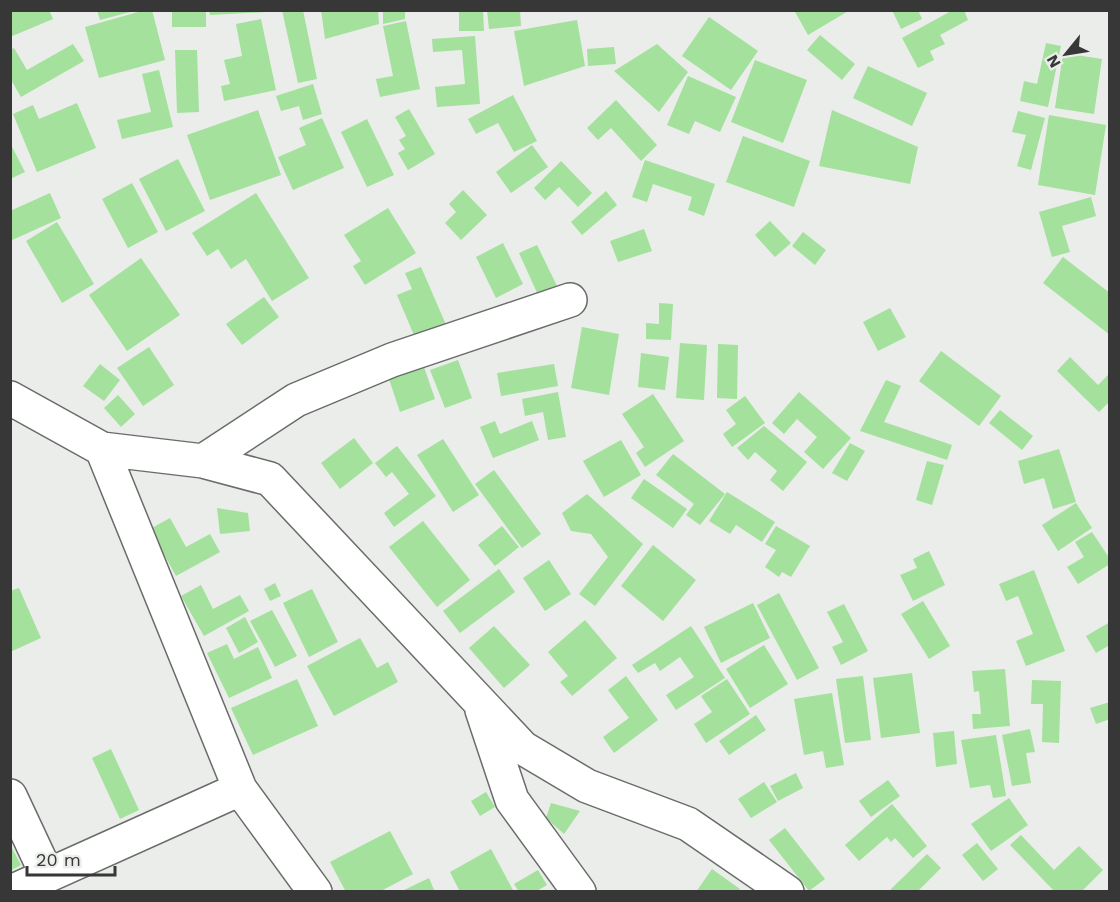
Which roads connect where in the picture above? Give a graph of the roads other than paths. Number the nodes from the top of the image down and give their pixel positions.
1 (570, 300) dead end
2 (10, 398) edge
3 (102, 449) junction
4 (203, 461) junction
5 (479, 701) junction
6 (240, 789) junction
7 (10, 796) edge
8 (47, 875) junction
9 (11, 891) edge
10 (315, 891) edge
11 (579, 891) edge
12 (787, 891) edge

1 - 4 street
2 - 3 street
3 - 4 street
3 - 6 street
4 - 5 street
5 - 11 street
5 - 12 street
6 - 8 street
6 - 10 street
7 - 8 street
8 - 9 street

